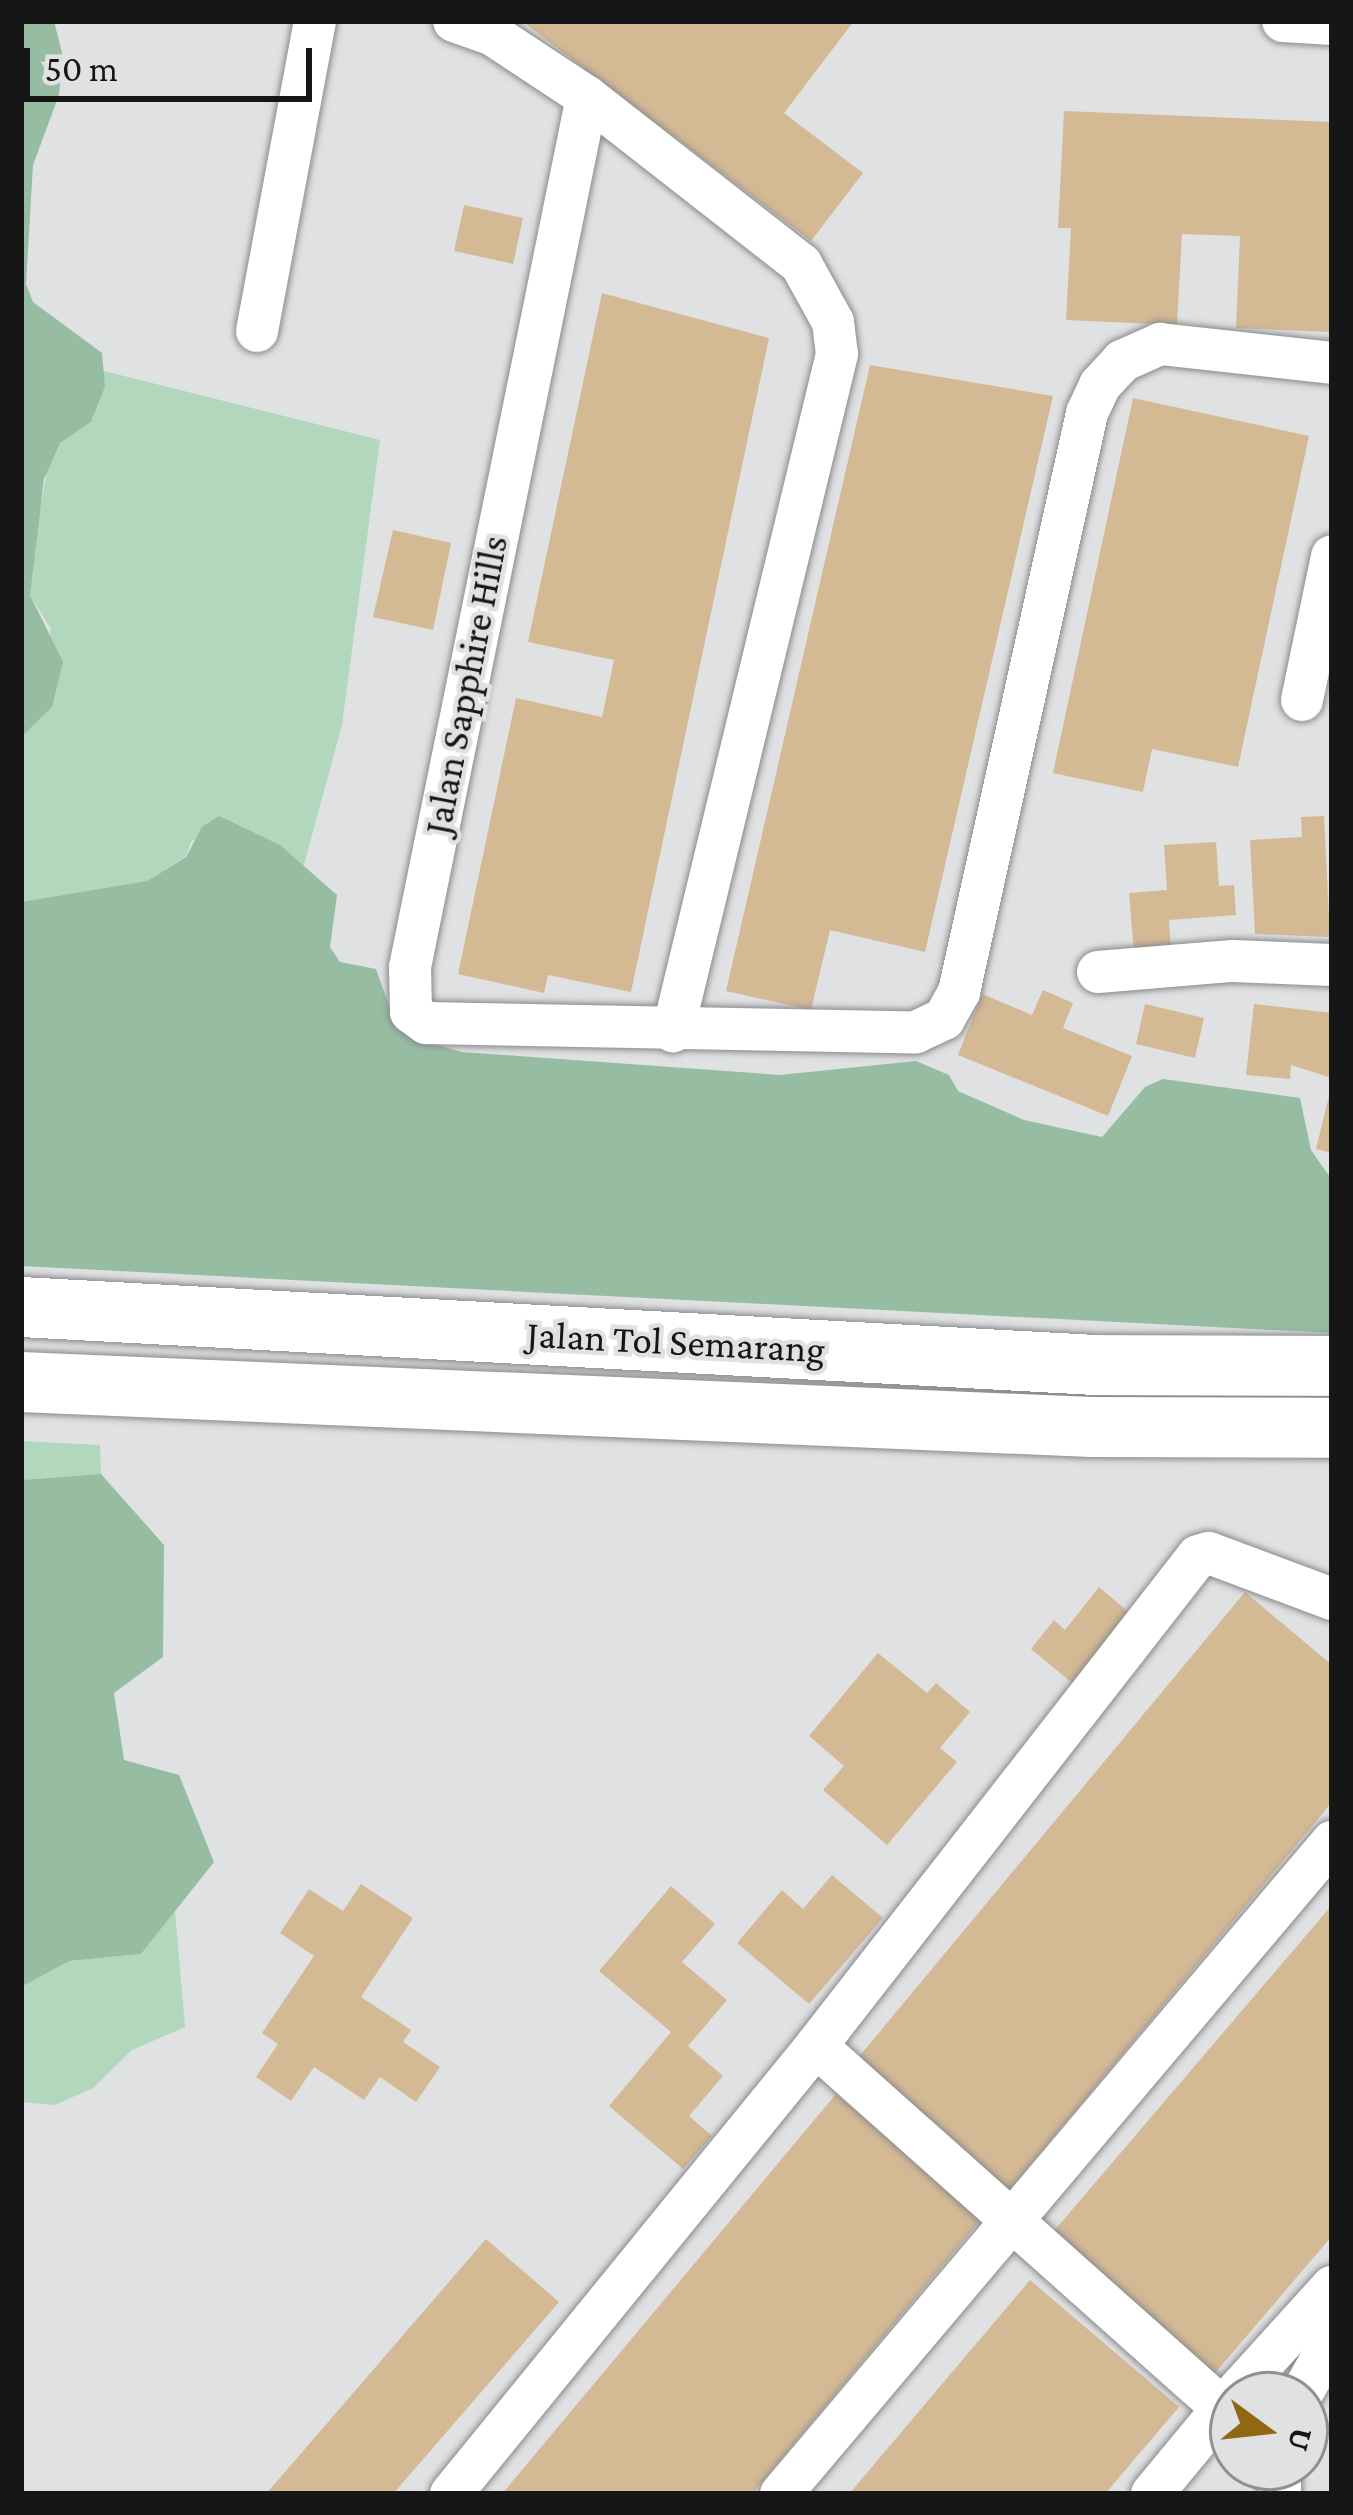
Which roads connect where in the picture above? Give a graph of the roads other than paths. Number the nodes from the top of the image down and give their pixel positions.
1 (315, 21) edge
2 (454, 21) edge
3 (1283, 21) edge
4 (1332, 24) edge
5 (586, 97) junction
6 (257, 331) dead end
7 (1332, 363) edge
8 (1332, 556) edge
9 (1302, 700) dead end
10 (1332, 965) edge
11 (1098, 972) dead end
12 (673, 1031) junction
13 (21, 1307) edge
14 (1332, 1366) edge
15 (21, 1382) edge
16 (1332, 1428) edge
17 (1332, 1599) edge
18 (1332, 1842) edge
19 (816, 2046) junction
20 (1008, 2224) junction
21 (1332, 2287) edge
22 (1332, 2340) edge
23 (1256, 2371) edge
24 (1315, 2371) edge
25 (1209, 2383) edge
26 (1209, 2425) edge
27 (451, 2494) edge
28 (781, 2494) edge
29 (1152, 2494) edge

1 - 6 street
2 - 5 street
3 - 4 street
5 - 12 street
5 - 12 street, Jalan Sapphire Hills
7 - 12 street, Jalan Sapphire Hills
8 - 9 street
10 - 11 street
13 - 14 highway, Jalan Tol Semarang
15 - 16 highway, Jalan Tol Semarang
17 - 19 street
18 - 20 street
19 - 20 street
19 - 27 street
20 - 25 street
20 - 28 street
21 - 23 street
22 - 24 street
26 - 29 street

